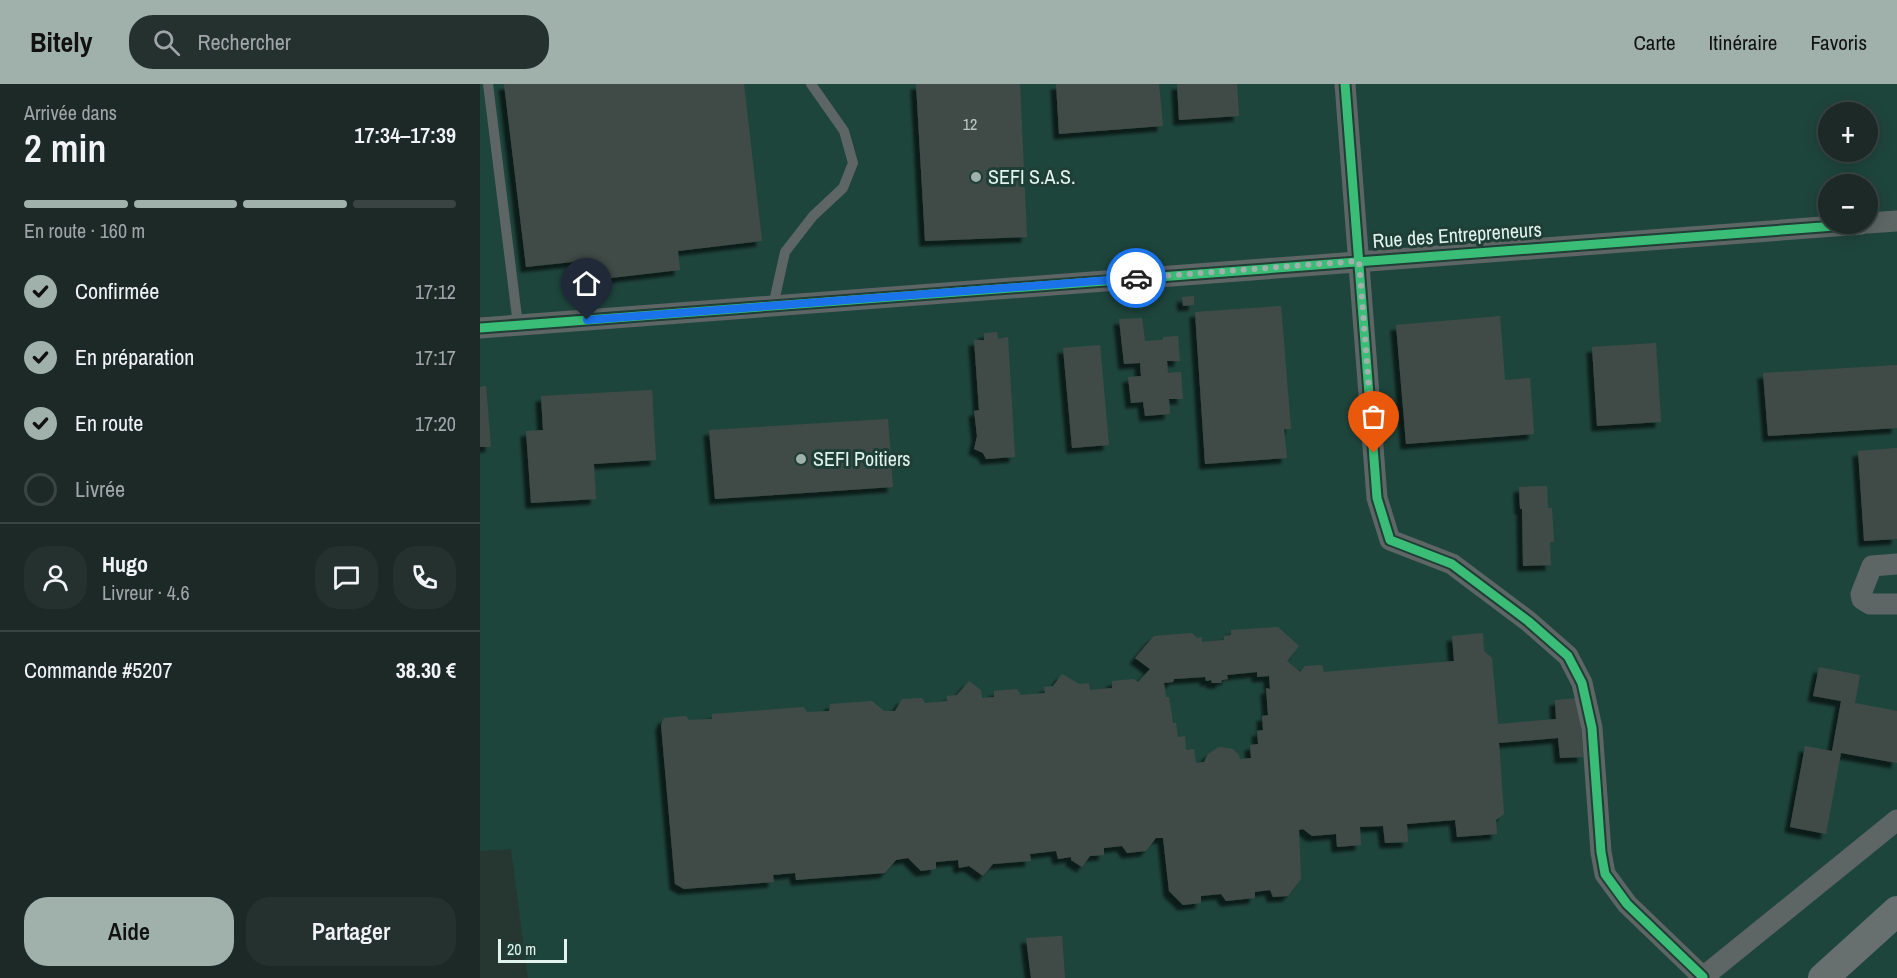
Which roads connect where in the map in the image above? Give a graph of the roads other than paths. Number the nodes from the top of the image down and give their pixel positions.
1 (488, 84) edge
2 (811, 84) edge
3 (1346, 84) edge
4 (1897, 221) edge
5 (1878, 222) edge
6 (1818, 227) edge
7 (1359, 261) junction
8 (773, 306) junction
9 (518, 325) junction
10 (480, 328) edge
11 (1897, 564) edge
12 (1897, 604) edge
13 (1897, 820) edge
14 (1897, 911) edge
15 (1702, 977) edge
16 (1823, 978) edge

1 - 9 lane
2 - 8 lane
3 - 7 street
4 - 5 street
6 - 7 street, Rue des Entrepreneurs
7 - 8 street, Rue des Entrepreneurs
7 - 15 street
8 - 9 street, Rue des Entrepreneurs
9 - 10 street, Rue des Entrepreneurs
11 - 12 street
13 - 15 street
14 - 16 main road

